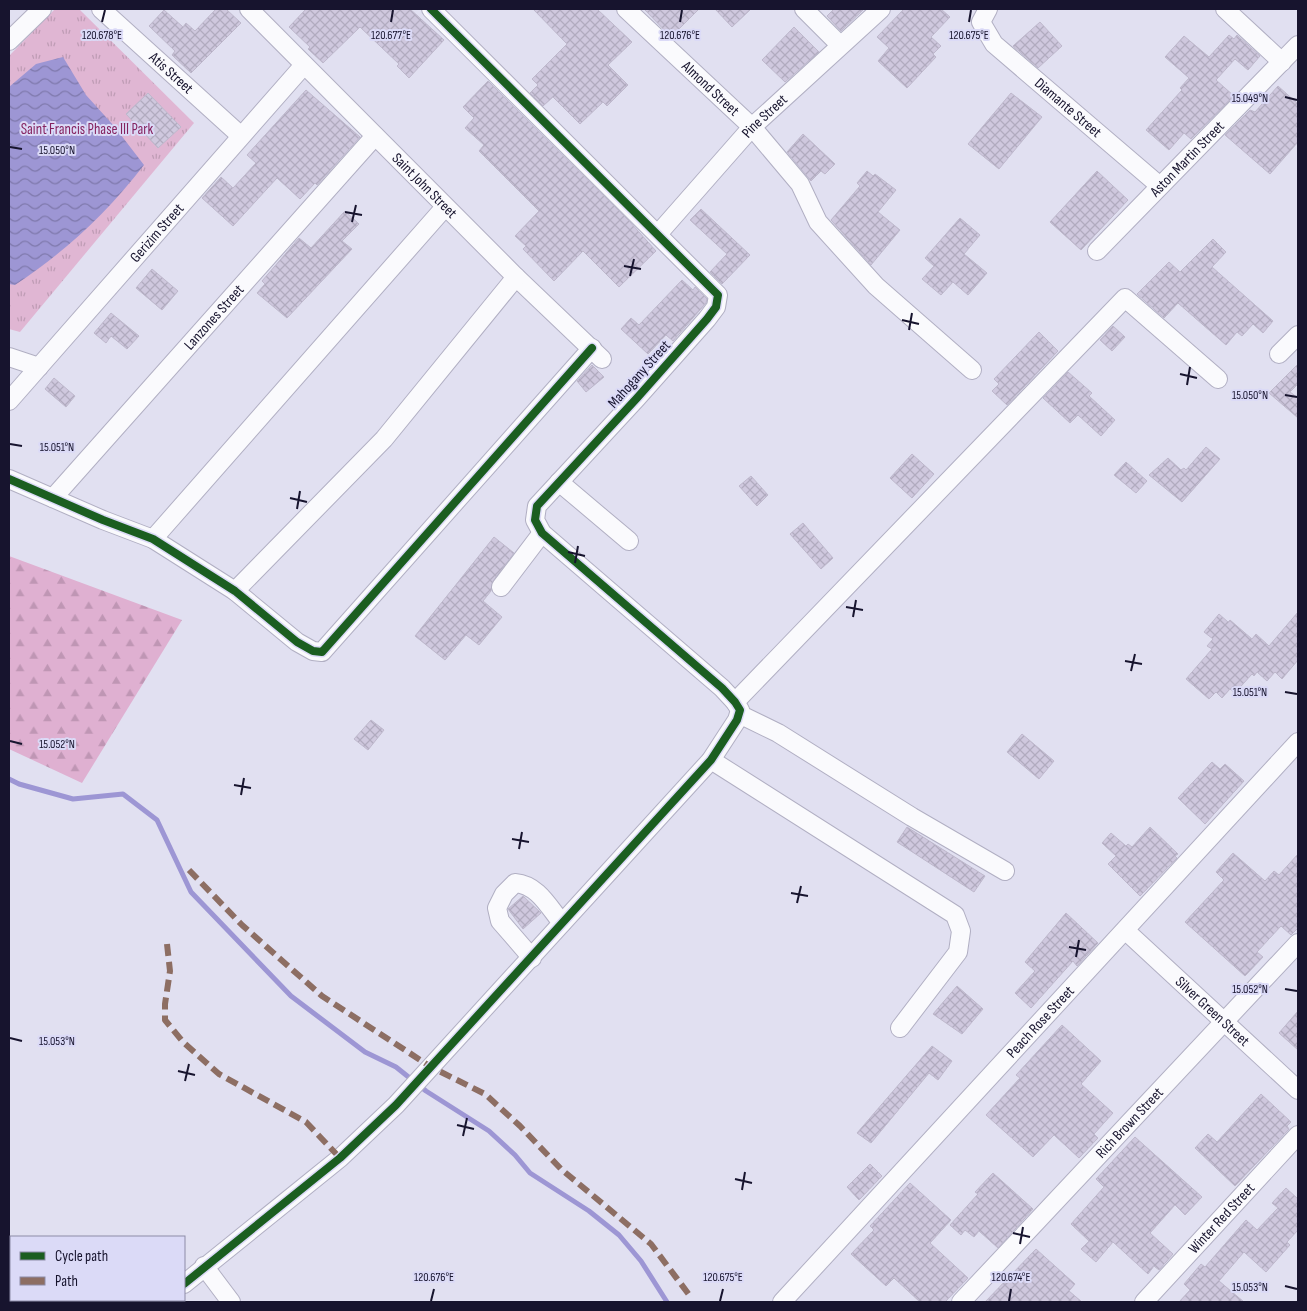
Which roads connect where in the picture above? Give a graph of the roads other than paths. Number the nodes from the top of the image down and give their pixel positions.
1 (42, 9) edge
2 (101, 9) edge
3 (249, 9) edge
4 (431, 9) edge
5 (626, 9) edge
6 (804, 9) edge
7 (881, 9) edge
8 (1225, 9) edge
9 (985, 16) edge
10 (9, 41) edge
11 (840, 45) junction
12 (1298, 45) edge
13 (1282, 62) junction
14 (304, 65) junction
15 (752, 127) junction
16 (241, 136) junction
17 (375, 136) junction
18 (1160, 186) junction
19 (445, 207) junction
20 (658, 234) junction
21 (1097, 252) dead end
22 (516, 277) junction
23 (1298, 335) edge
24 (1279, 354) dead end
25 (9, 358) edge
26 (39, 366) junction
27 (972, 370) dead end
28 (1218, 379) dead end
29 (9, 401) edge
30 (9, 479) edge
31 (559, 482) junction
32 (53, 498) junction
33 (542, 533) junction
34 (153, 539) junction
35 (629, 541) dead end
36 (501, 587) dead end
37 (234, 591) junction
38 (737, 708) junction
39 (1298, 742) edge
40 (711, 760) junction
41 (1005, 871) dead end
42 (562, 923) junction
43 (1126, 931) junction
44 (1298, 943) edge
45 (532, 958) junction
46 (1225, 1022) junction
47 (900, 1028) dead end
48 (1298, 1090) edge
49 (1298, 1135) edge
50 (204, 1266) junction
51 (185, 1283) edge
52 (231, 1302) edge
53 (782, 1302) edge
54 (961, 1302) edge
55 (1144, 1302) edge

1 - 10 street
2 - 16 street, Atis Street
3 - 14 street, Saint John Street
4 - 20 street, Mahogany Street
5 - 15 street, Almond Street
6 - 11 street
7 - 11 street, Pine Street
8 - 13 street
9 - 18 street, Diamante Street
11 - 15 street, Pine Street
12 - 13 street, Aston Martin Street
13 - 18 street, Aston Martin Street
14 - 16 street, Gerizim Street
14 - 17 street, Saint John Street
15 - 20 street, Pine Street
15 - 27 street, Almond Street
16 - 26 street, Gerizim Street
17 - 19 street, Saint John Street
17 - 32 street, Lanzones Street
18 - 21 street, Aston Martin Street
19 - 22 street, Saint John Street
19 - 34 street
20 - 31 street, Mahogany Street
22 - 37 street
22 - 37 street, Saint John Street
23 - 24 street
25 - 26 street
26 - 29 street, Gerizim Street
28 - 38 street
30 - 32 street
31 - 33 street, Mahogany Street
31 - 35 street
32 - 34 street
33 - 36 street
33 - 38 street
34 - 37 street
38 - 40 street
38 - 41 street
39 - 43 street, Peach Rose Street
40 - 42 street
40 - 47 street
42 - 45 street
42 - 45 street
43 - 46 street, Silver Green Street
43 - 53 street, Peach Rose Street
44 - 46 street, Rich Brown Street
45 - 50 street
46 - 48 street, Silver Green Street
46 - 54 street, Rich Brown Street
49 - 55 street, Winter Red Street
50 - 51 street
50 - 52 street

